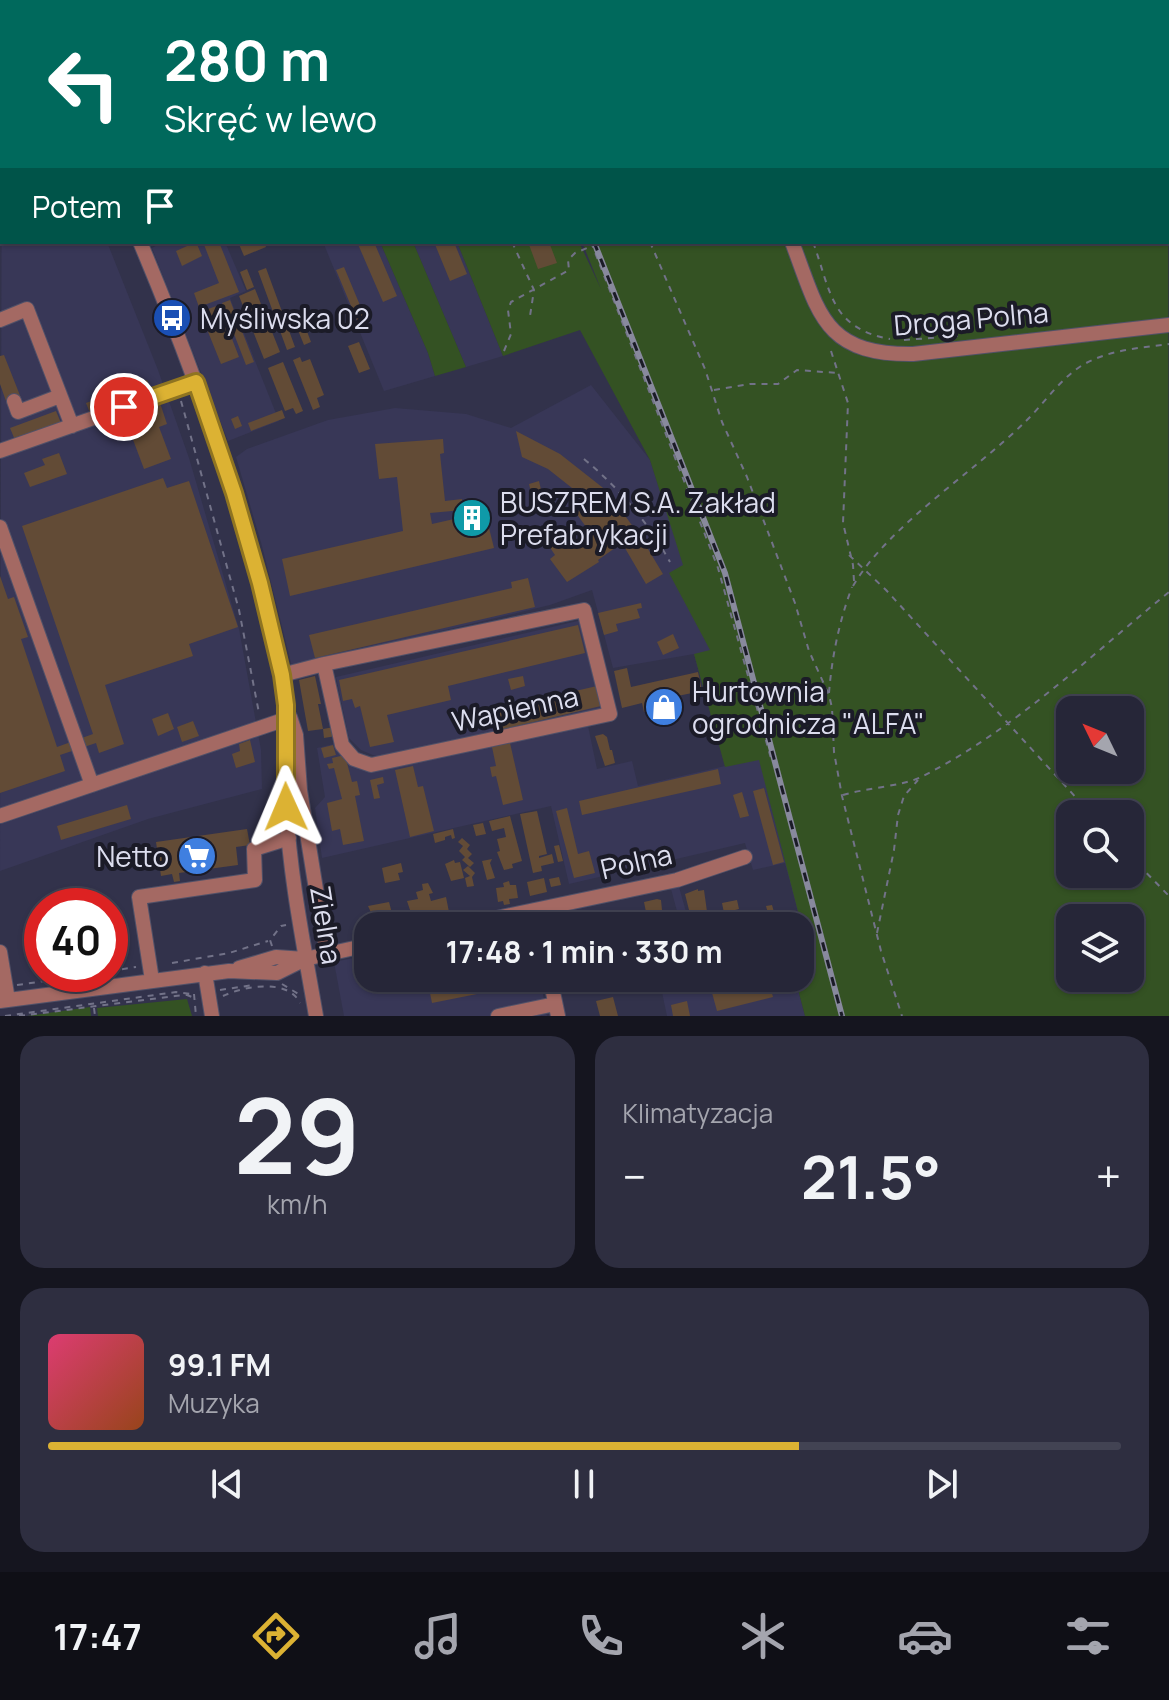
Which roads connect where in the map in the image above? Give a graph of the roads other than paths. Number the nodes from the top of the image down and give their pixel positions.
1 (141, 244) edge
2 (793, 244) edge
3 (0, 320) edge
4 (1169, 325) edge
5 (196, 382) junction
6 (60, 396) junction
7 (14, 401) dead end
8 (72, 426) junction
9 (0, 451) edge
10 (0, 527) edge
11 (324, 664) junction
12 (282, 675) junction
13 (286, 712) junction
14 (92, 785) junction
15 (0, 816) edge
16 (289, 838) junction
17 (745, 857) dead end
18 (538, 910) joint
19 (528, 912) edge
20 (324, 939) dead end
21 (354, 948) edge
22 (0, 952) edge
23 (305, 959) junction
24 (205, 973) junction
25 (152, 980) junction
26 (5, 996) edge
27 (312, 1010) edge
28 (556, 1010) edge
29 (212, 1016) edge
30 (498, 1016) edge

1 - 5 street, Zielna
2 - 4 street, Droga Polna
3 - 6 street
5 - 8 street
5 - 12 street, Zielna
6 - 7 street
6 - 8 street
8 - 9 street
10 - 14 street
11 - 11 street, Wapienna
11 - 12 street, Wapienna
12 - 13 street, Zielna
13 - 14 street
13 - 16 street, Zielna
13 - 20 street
14 - 15 street
16 - 23 street, Zielna
16 - 25 street
17 - 18 street, Polna
18 - 19 street, Polna
21 - 23 street
22 - 26 street
23 - 24 street
23 - 27 street, Zielna
24 - 25 street
24 - 29 street
25 - 26 street
28 - 30 street

